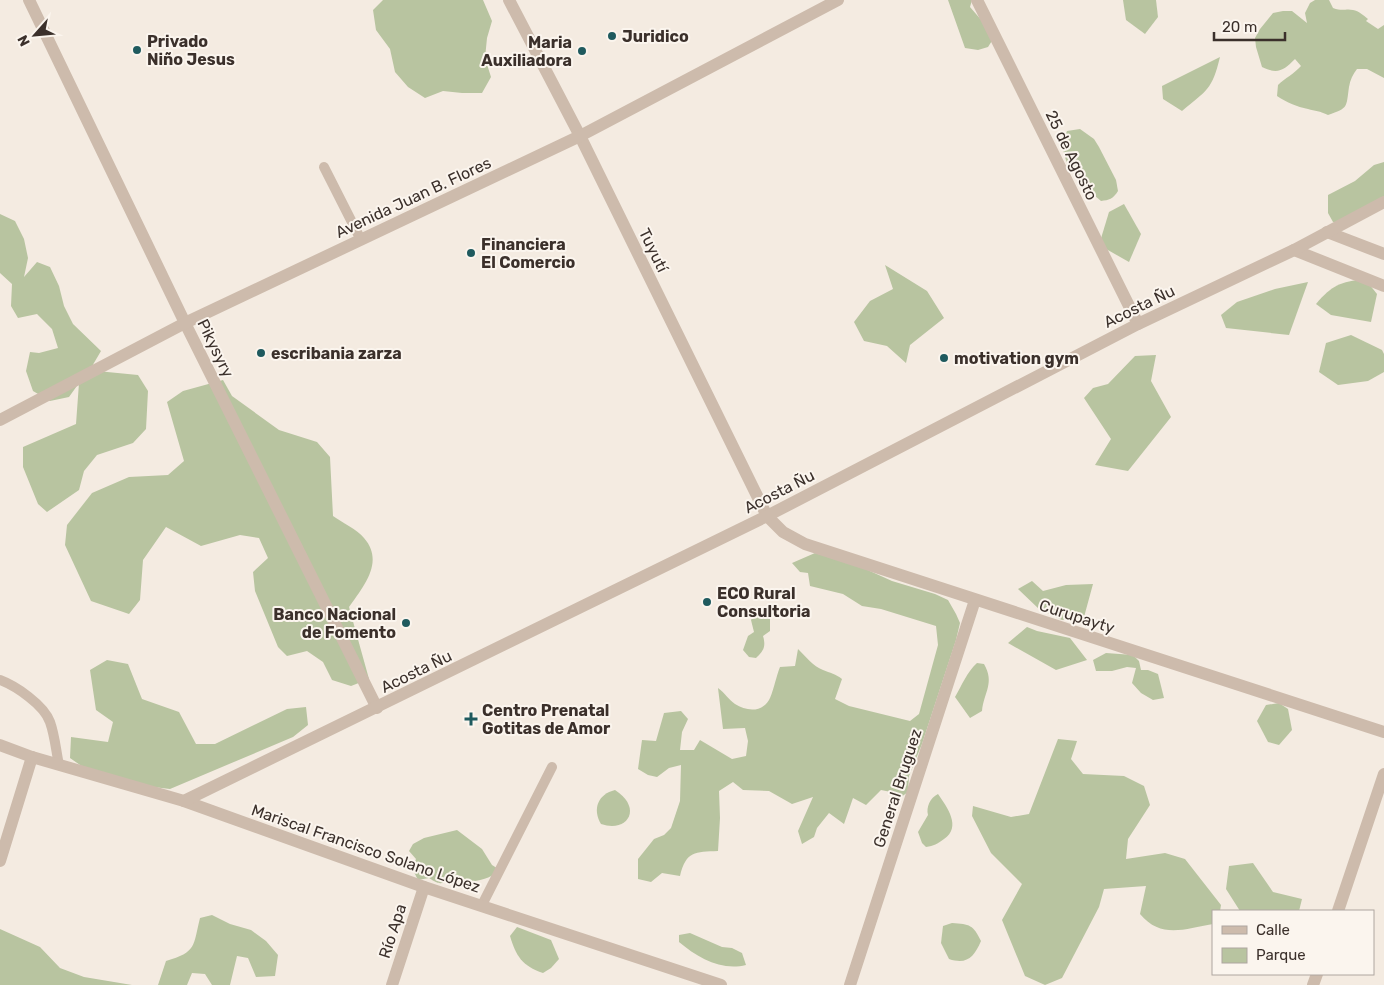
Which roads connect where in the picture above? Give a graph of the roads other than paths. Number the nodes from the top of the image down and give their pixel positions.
1 (29, 0) edge
2 (509, 0) edge
3 (838, 0) edge
4 (977, 0) edge
5 (580, 136) junction
6 (324, 167) dead end
7 (1384, 202) edge
8 (1327, 232) junction
9 (361, 240) junction
10 (1294, 250) junction
11 (1384, 254) edge
12 (1384, 286) edge
13 (185, 323) junction
14 (1138, 324) junction
15 (0, 420) edge
16 (767, 516) junction
17 (975, 600) junction
18 (0, 680) edge
19 (377, 708) junction
20 (1384, 732) edge
21 (0, 745) edge
22 (32, 757) junction
23 (59, 765) junction
24 (552, 767) dead end
25 (1384, 774) edge
26 (184, 801) junction
27 (0, 861) edge
28 (424, 887) junction
29 (482, 905) junction
30 (1338, 910) edge
31 (392, 985) edge
32 (721, 985) edge
33 (850, 985) edge

1 - 13 street, Pikysyry
2 - 5 street, Tuyutí
3 - 5 street, Avenida Juan B. Flores
4 - 14 street, 25 de Agosto
5 - 9 street, Avenida Juan B. Flores
5 - 16 street, Tuyutí
6 - 9 lane
7 - 8 street, Acosta Ñu
8 - 10 street, Acosta Ñu
8 - 11 street
9 - 13 street, Avenida Juan B. Flores
10 - 12 street
10 - 14 street, Acosta Ñu
13 - 15 street, Avenida Juan B. Flores
13 - 19 street, Pikysyry
14 - 16 street, Acosta Ñu
16 - 17 street, Curupayty
16 - 19 street, Acosta Ñu
17 - 20 street, Curupayty
17 - 33 street, General Bruguez
18 - 23 lane
19 - 26 street, Acosta Ñu
21 - 22 street, Mariscal Francisco Solano López
22 - 23 street, Mariscal Francisco Solano López
22 - 27 street
23 - 26 street, Mariscal Francisco Solano López
24 - 29 lane
25 - 30 street
26 - 28 street, Mariscal Francisco Solano López
28 - 29 street, Mariscal Francisco Solano López
28 - 31 street, Río Apa
29 - 32 street, Mariscal Francisco Solano López

